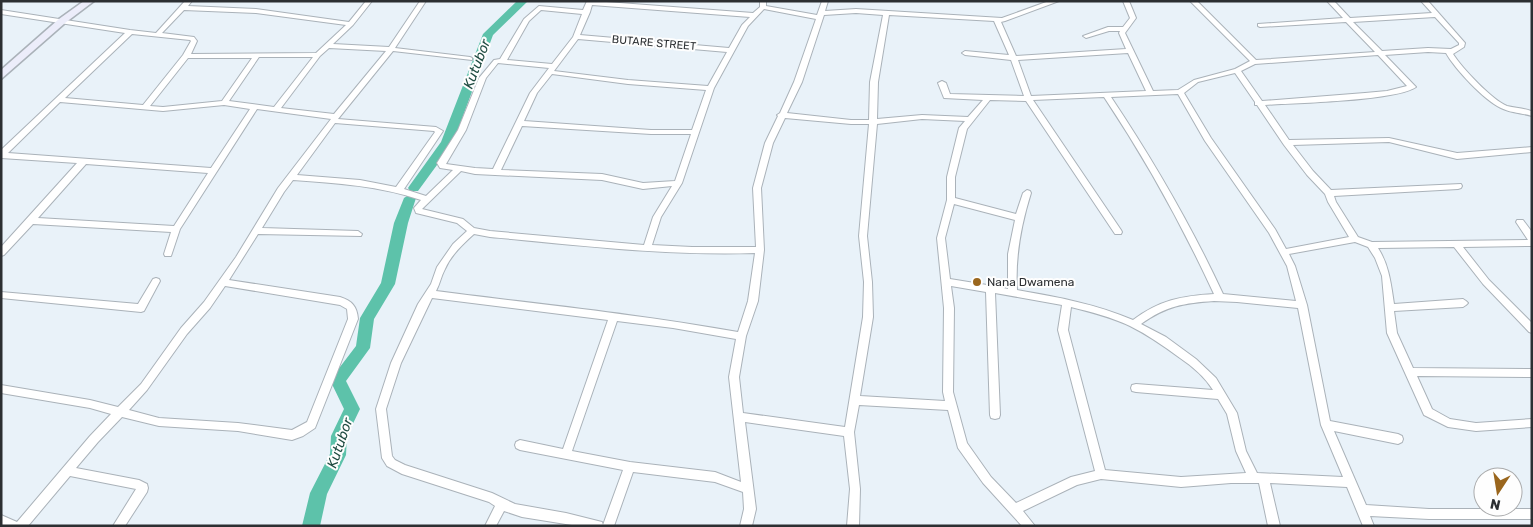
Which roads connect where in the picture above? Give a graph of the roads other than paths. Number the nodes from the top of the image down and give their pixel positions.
1 (90, 1) edge
2 (189, 1) edge
3 (369, 1) edge
4 (423, 1) edge
5 (825, 1) edge
6 (1056, 1) edge
7 (1126, 1) edge
8 (1193, 1) edge
9 (1330, 1) edge
10 (1424, 1) edge
11 (590, 2) edge
12 (654, 4) edge
13 (763, 4) edge
14 (183, 8) junction
15 (1, 12) edge
16 (586, 12) junction
17 (886, 13) junction
18 (755, 15) junction
19 (819, 15) junction
20 (1438, 15) junction
21 (997, 20) junction
22 (1347, 20) junction
23 (62, 21) junction
24 (351, 24) junction
25 (1260, 25) dead end
26 (1122, 29) junction
27 (130, 32) junction
28 (158, 34) junction
29 (1086, 36) dead end
30 (576, 37) junction
31 (330, 46) junction
32 (391, 49) junction
33 (732, 50) junction
34 (1129, 50) junction
35 (1450, 51) junction
36 (965, 53) dead end
37 (1379, 54) junction
38 (257, 55) junction
39 (318, 55) junction
40 (186, 56) junction
41 (1014, 58) junction
42 (470, 59) dead end
43 (497, 61) junction
44 (1254, 62) junction
45 (551, 69) junction
46 (1237, 70) junction
47 (1, 76) edge
48 (942, 83) dead end
49 (710, 88) junction
50 (1150, 92) junction
51 (1180, 92) junction
52 (1106, 94) junction
53 (988, 98) junction
54 (1028, 98) junction
55 (58, 100) junction
56 (224, 102) junction
57 (1258, 102) junction
58 (255, 107) junction
59 (144, 108) junction
60 (276, 109) junction
61 (781, 114) junction
62 (1532, 114) edge
63 (335, 119) junction
64 (969, 119) junction
65 (873, 122) junction
66 (519, 123) junction
67 (695, 132) junction
68 (1287, 143) junction
69 (1532, 149) edge
70 (1, 155) edge
71 (84, 162) junction
72 (459, 169) junction
73 (212, 171) junction
74 (496, 172) junction
75 (291, 177) junction
76 (678, 183) junction
77 (1458, 186) dead end
78 (398, 191) junction
79 (1028, 193) dead end
80 (1329, 193) junction
81 (427, 199) junction
82 (951, 200) junction
83 (1019, 218) junction
84 (31, 221) junction
85 (1520, 222) dead end
86 (176, 229) junction
87 (256, 231) junction
88 (472, 231) junction
89 (1118, 232) dead end
90 (358, 234) dead end
91 (1355, 239) junction
92 (1532, 239) edge
93 (1456, 244) junction
94 (1532, 244) edge
95 (1371, 245) junction
96 (648, 248) junction
97 (760, 250) junction
98 (1285, 252) junction
99 (1, 253) edge
100 (168, 254) dead end
101 (156, 281) dead end
102 (223, 282) junction
103 (946, 282) junction
104 (990, 288) junction
105 (1013, 292) junction
106 (429, 294) junction
107 (1, 295) edge
108 (1220, 298) junction
109 (1067, 302) junction
110 (1464, 302) dead end
111 (1302, 305) junction
112 (1389, 308) junction
113 (614, 316) junction
114 (1134, 324) junction
115 (1532, 329) edge
116 (741, 336) junction
117 (1412, 372) junction
118 (1532, 373) edge
119 (1136, 388) dead end
120 (1, 389) edge
121 (1222, 395) junction
122 (854, 400) junction
123 (950, 406) junction
124 (120, 412) junction
125 (995, 415) dead end
126 (740, 417) junction
127 (1532, 423) edge
128 (1326, 425) junction
129 (849, 432) junction
130 (1398, 440) dead end
131 (520, 445) dead end
132 (566, 454) junction
133 (630, 467) junction
134 (68, 471) junction
135 (1101, 474) junction
136 (1259, 479) junction
137 (1350, 482) junction
138 (747, 489) junction
139 (501, 505) junction
140 (1014, 510) junction
141 (1364, 510) junction
142 (1532, 514) edge
143 (1, 520) edge
144 (856, 524) edge
145 (13, 526) edge
146 (21, 526) edge
147 (118, 526) edge
148 (490, 526) edge
149 (598, 526) edge
150 (608, 526) edge
151 (746, 526) edge
152 (1030, 526) edge
153 (1274, 526) edge
154 (1369, 526) edge

1 - 23 street
2 - 14 street
3 - 24 street
4 - 32 street
5 - 19 street
6 - 21 street
7 - 26 street
8 - 44 street
9 - 22 street
10 - 20 street
11 - 12 street
11 - 16 street
12 - 18 street
13 - 18 street
13 - 19 street
14 - 24 street
14 - 28 street
15 - 23 street
16 - 30 street
16 - 43 street
17 - 19 street
17 - 21 street
17 - 65 street
18 - 33 street
19 - 61 street
20 - 22 street
20 - 35 street
21 - 41 street
22 - 25 street
22 - 37 street
23 - 27 street
23 - 47 street
24 - 31 street
26 - 29 street
26 - 34 street
27 - 28 street
27 - 55 street
28 - 40 street
30 - 33 street, BUTARE STREET
30 - 45 street
31 - 32 street
31 - 39 street
32 - 42 street
32 - 63 street
33 - 49 street
34 - 41 street
34 - 50 street
35 - 37 street
35 - 62 street
36 - 41 street
37 - 44 street
37 - 57 street
38 - 39 street
38 - 40 street
38 - 56 street
39 - 60 street
40 - 59 street
41 - 54 street
43 - 45 street
43 - 72 street
44 - 46 street
45 - 49 street
45 - 66 street
46 - 51 street
46 - 57 street
48 - 53 street
49 - 67 street
50 - 51 street
50 - 52 street
51 - 98 street
52 - 54 street
52 - 108 street
53 - 54 street
53 - 64 street
54 - 89 street
55 - 59 street
55 - 70 street
56 - 58 street
56 - 59 street
57 - 68 street
58 - 60 street
58 - 73 street
60 - 63 street
61 - 65 street
61 - 97 street
63 - 75 street
63 - 78 street
64 - 65 street
64 - 82 street
65 - 122 street
66 - 67 street
66 - 74 street
67 - 76 street
68 - 69 street
68 - 80 street
70 - 71 street
71 - 73 street
71 - 84 street
72 - 74 street
72 - 81 street
73 - 86 street
74 - 76 street
75 - 78 street
75 - 87 street
76 - 96 street
77 - 80 street
78 - 81 street
79 - 83 street
80 - 91 street
81 - 88 street
82 - 83 street
82 - 103 street
83 - 105 street
84 - 86 street
84 - 99 street
85 - 92 street
86 - 100 street
87 - 90 street
87 - 102 street
88 - 96 street
88 - 106 street
91 - 95 street
91 - 98 street
93 - 94 street
93 - 95 street
93 - 115 street
95 - 112 street
96 - 97 street
97 - 116 street
98 - 111 street
101 - 107 street
102 - 124 street
102 - 124 street
103 - 104 street
103 - 123 street
104 - 105 street
104 - 125 street
105 - 109 street
106 - 113 street
106 - 139 street
108 - 111 street
108 - 114 street
109 - 114 street
109 - 135 street
110 - 112 street
111 - 128 street
112 - 117 street
113 - 116 street
113 - 132 street
114 - 121 street
116 - 126 street
117 - 118 street
117 - 127 street
119 - 121 street
120 - 124 street
121 - 136 street
122 - 123 street
122 - 129 street
123 - 140 street
124 - 134 street
126 - 129 street
126 - 138 street
128 - 130 street
128 - 137 street
129 - 144 street
131 - 132 street
132 - 133 street
133 - 138 street
133 - 150 street
134 - 146 street
134 - 147 street
135 - 136 street
135 - 140 street
136 - 137 street
136 - 153 street
137 - 141 street
138 - 151 street
139 - 148 street
139 - 149 street
140 - 152 street
141 - 142 street
141 - 154 street
143 - 145 street

